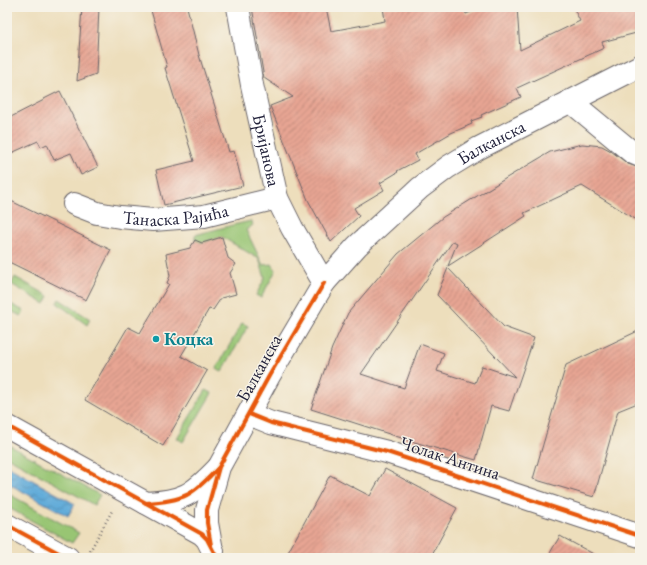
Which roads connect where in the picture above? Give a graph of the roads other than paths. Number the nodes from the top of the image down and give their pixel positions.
1 (238, 7) edge
2 (640, 66) edge
3 (570, 102) junction
4 (640, 156) edge
5 (277, 198) junction
6 (74, 204) dead end
7 (324, 283) junction
8 (249, 414) junction
9 (7, 426) edge
10 (219, 467) junction
11 (146, 503) junction
12 (7, 525) edge
13 (640, 535) edge
14 (214, 553) edge
15 (68, 558) edge

1 - 5 main road, Бријанова
2 - 3 main road, Балканска
3 - 4 main road
3 - 7 main road, Балканска
5 - 6 main road, Танаска Рајића
5 - 7 main road, Бријанова
7 - 8 main road, Балканска
8 - 10 main road, Балканска
8 - 13 main road, Чолак Антина
9 - 11 main road
10 - 11 main road, Балканска
10 - 14 main road, Балканска
11 - 14 main road
12 - 15 main road

